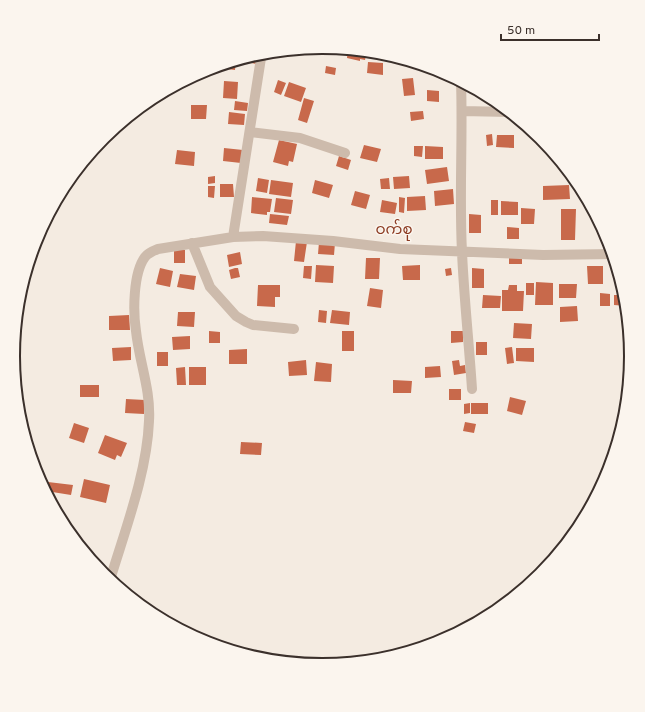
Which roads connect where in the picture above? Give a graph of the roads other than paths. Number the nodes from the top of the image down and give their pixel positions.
1 (261, 60) edge
2 (460, 87) edge
3 (462, 111) junction
4 (501, 112) edge
5 (250, 132) junction
6 (345, 153) dead end
7 (233, 237) junction
8 (192, 243) junction
9 (462, 252) junction
10 (607, 254) edge
11 (294, 329) dead end
12 (472, 389) dead end
13 (112, 573) edge

1 - 5 street
2 - 3 street
3 - 4 street
3 - 9 street
5 - 6 street
5 - 7 street
7 - 8 street
7 - 9 street
8 - 11 street
8 - 13 street
9 - 10 street
9 - 12 street

